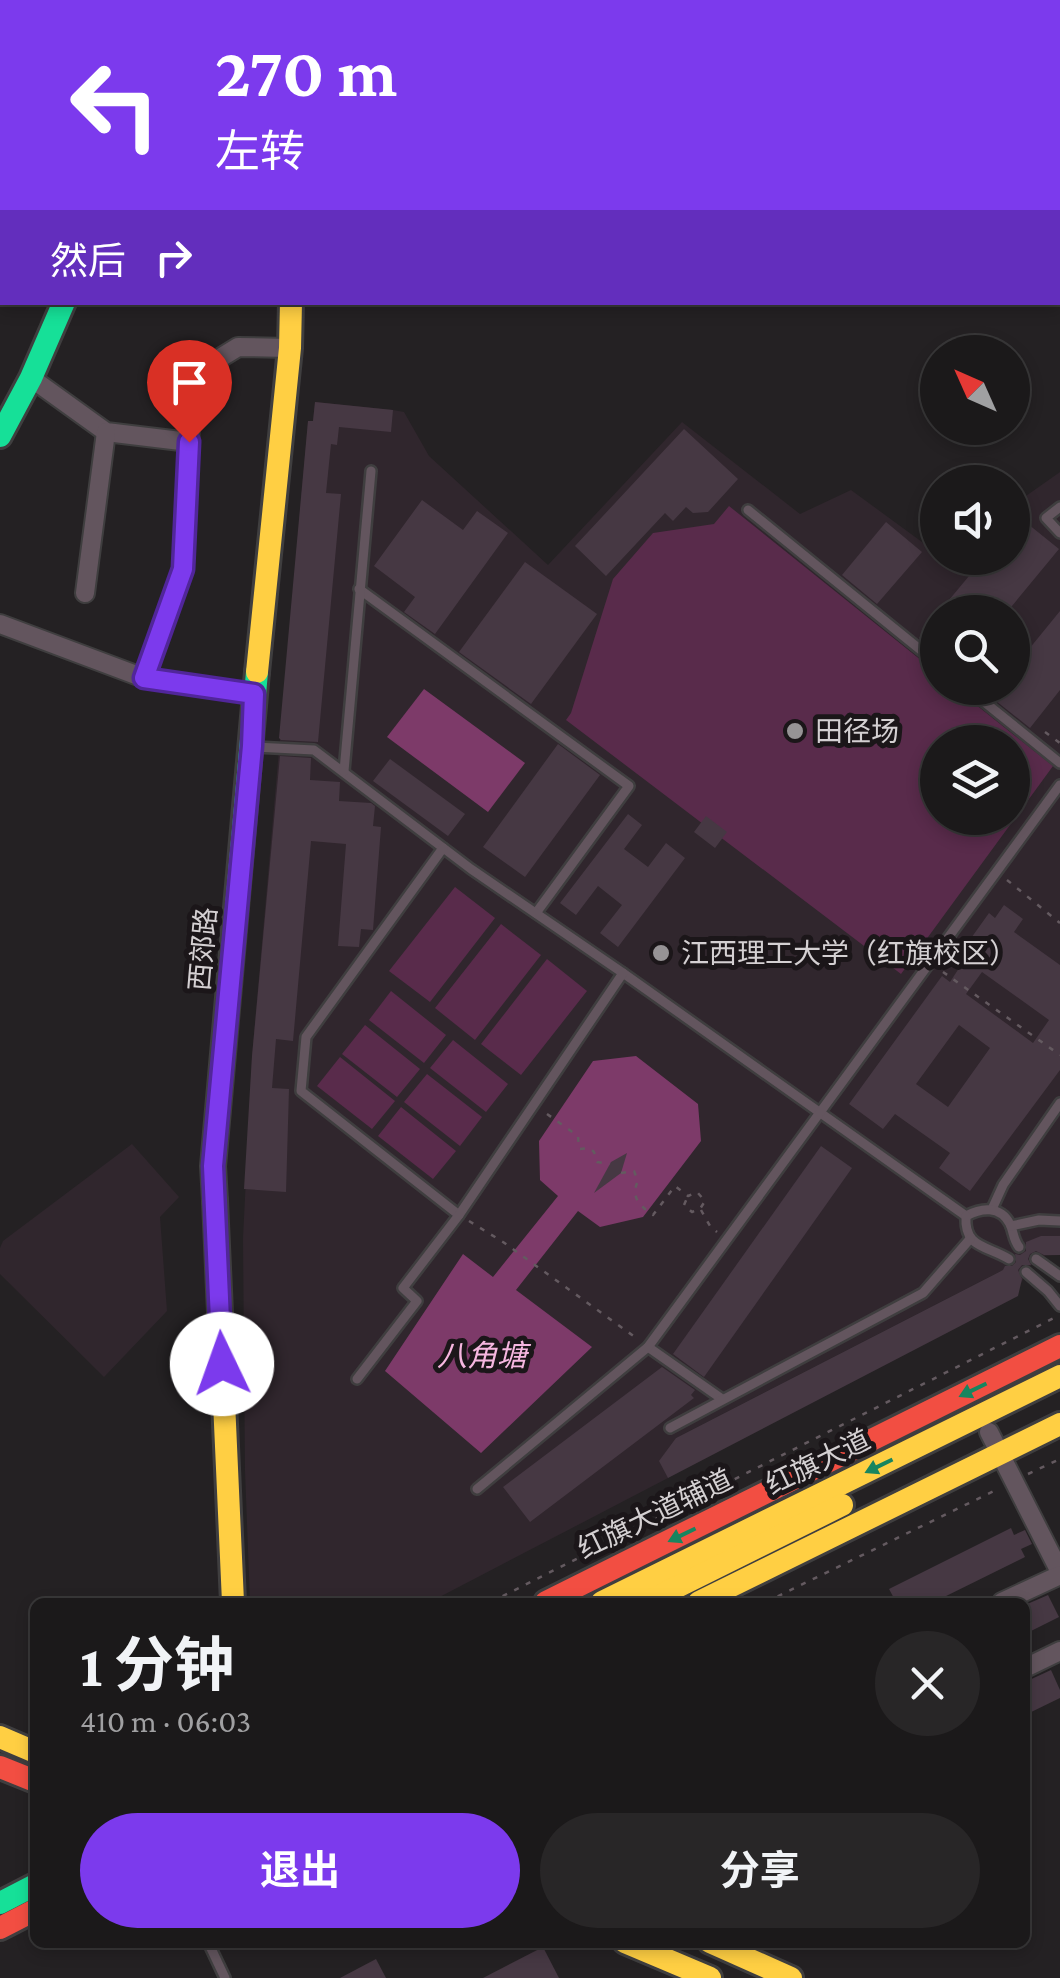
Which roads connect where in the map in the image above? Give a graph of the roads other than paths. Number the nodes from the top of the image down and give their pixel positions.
1 (63, 305) edge
2 (291, 305) edge
3 (290, 348) junction
4 (31, 378) junction
5 (106, 432) junction
6 (0, 436) edge
7 (189, 442) junction
8 (370, 470) dead end
9 (1060, 507) edge
10 (748, 510) dead end
11 (1060, 533) edge
12 (359, 589) junction
13 (85, 593) dead end
14 (0, 624) edge
15 (920, 649) edge
16 (144, 678) junction
17 (254, 694) junction
18 (988, 705) edge
19 (252, 746) junction
20 (1060, 763) edge
21 (344, 771) junction
22 (1060, 786) edge
23 (444, 848) junction
24 (536, 913) junction
25 (624, 973) junction
26 (1060, 1103) edge
27 (819, 1112) junction
28 (992, 1209) junction
29 (459, 1215) junction
30 (966, 1216) junction
31 (1060, 1221) edge
32 (1011, 1226) junction
33 (970, 1239) junction
34 (1020, 1247) dead end
35 (1010, 1258) dead end
36 (1036, 1259) dead end
37 (1026, 1272) dead end
38 (1060, 1276) edge
39 (1060, 1306) edge
40 (648, 1346) junction
41 (1060, 1346) edge
42 (1060, 1376) edge
43 (357, 1379) dead end
44 (1060, 1396) edge
45 (722, 1399) junction
46 (1060, 1424) edge
47 (670, 1428) dead end
48 (989, 1432) junction
49 (1000, 1454) junction
50 (477, 1489) dead end
51 (1060, 1573) edge
52 (233, 1598) edge
53 (554, 1598) edge
54 (610, 1598) edge
55 (655, 1598) edge
56 (707, 1598) edge
57 (1010, 1598) edge
58 (1060, 1651) edge
59 (1030, 1666) edge
60 (0, 1737) edge
61 (30, 1750) edge
62 (0, 1766) edge
63 (30, 1779) edge
64 (30, 1888) edge
65 (0, 1903) edge
66 (30, 1913) edge
67 (0, 1928) edge
68 (211, 1948) edge
69 (639, 1948) edge
70 (723, 1948) edge
71 (225, 1978) edge
72 (710, 1978) edge
73 (790, 1978) edge

1 - 4 main road
2 - 3 main road, 西郊路
3 - 7 street
3 - 17 main road, 西郊路
4 - 5 street
4 - 6 main road
5 - 7 street
5 - 13 street
7 - 16 street
8 - 12 lane
9 - 11 lane
10 - 15 lane
12 - 21 lane
12 - 24 lane
14 - 16 street
16 - 17 street
17 - 19 main road, 西郊路
18 - 20 lane
19 - 21 lane
19 - 52 main road, 西郊路
21 - 23 lane
22 - 27 lane
23 - 24 lane
23 - 29 lane
24 - 25 lane
25 - 27 lane
25 - 29 lane
26 - 28 lane
27 - 30 lane
27 - 40 lane
28 - 30 lane
28 - 32 lane
29 - 43 lane
30 - 33 lane
31 - 32 lane
32 - 34 lane
33 - 35 lane
33 - 45 lane
36 - 38 lane
37 - 39 lane
40 - 45 lane
40 - 50 lane
41 -> 53 main road, 红旗大道辅道
42 -> 54 main road, 红旗大道
44 - 48 main road, 红旗大道
45 - 47 lane
46 - 49 main road
48 - 49 street
48 - 55 main road, 红旗大道
49 - 51 street
49 - 56 main road
51 - 57 street
58 - 59 street
60 - 61 main road
62 - 63 main road
64 - 65 main road
66 - 67 main road
68 - 71 lane
69 - 72 main road
70 - 73 main road

